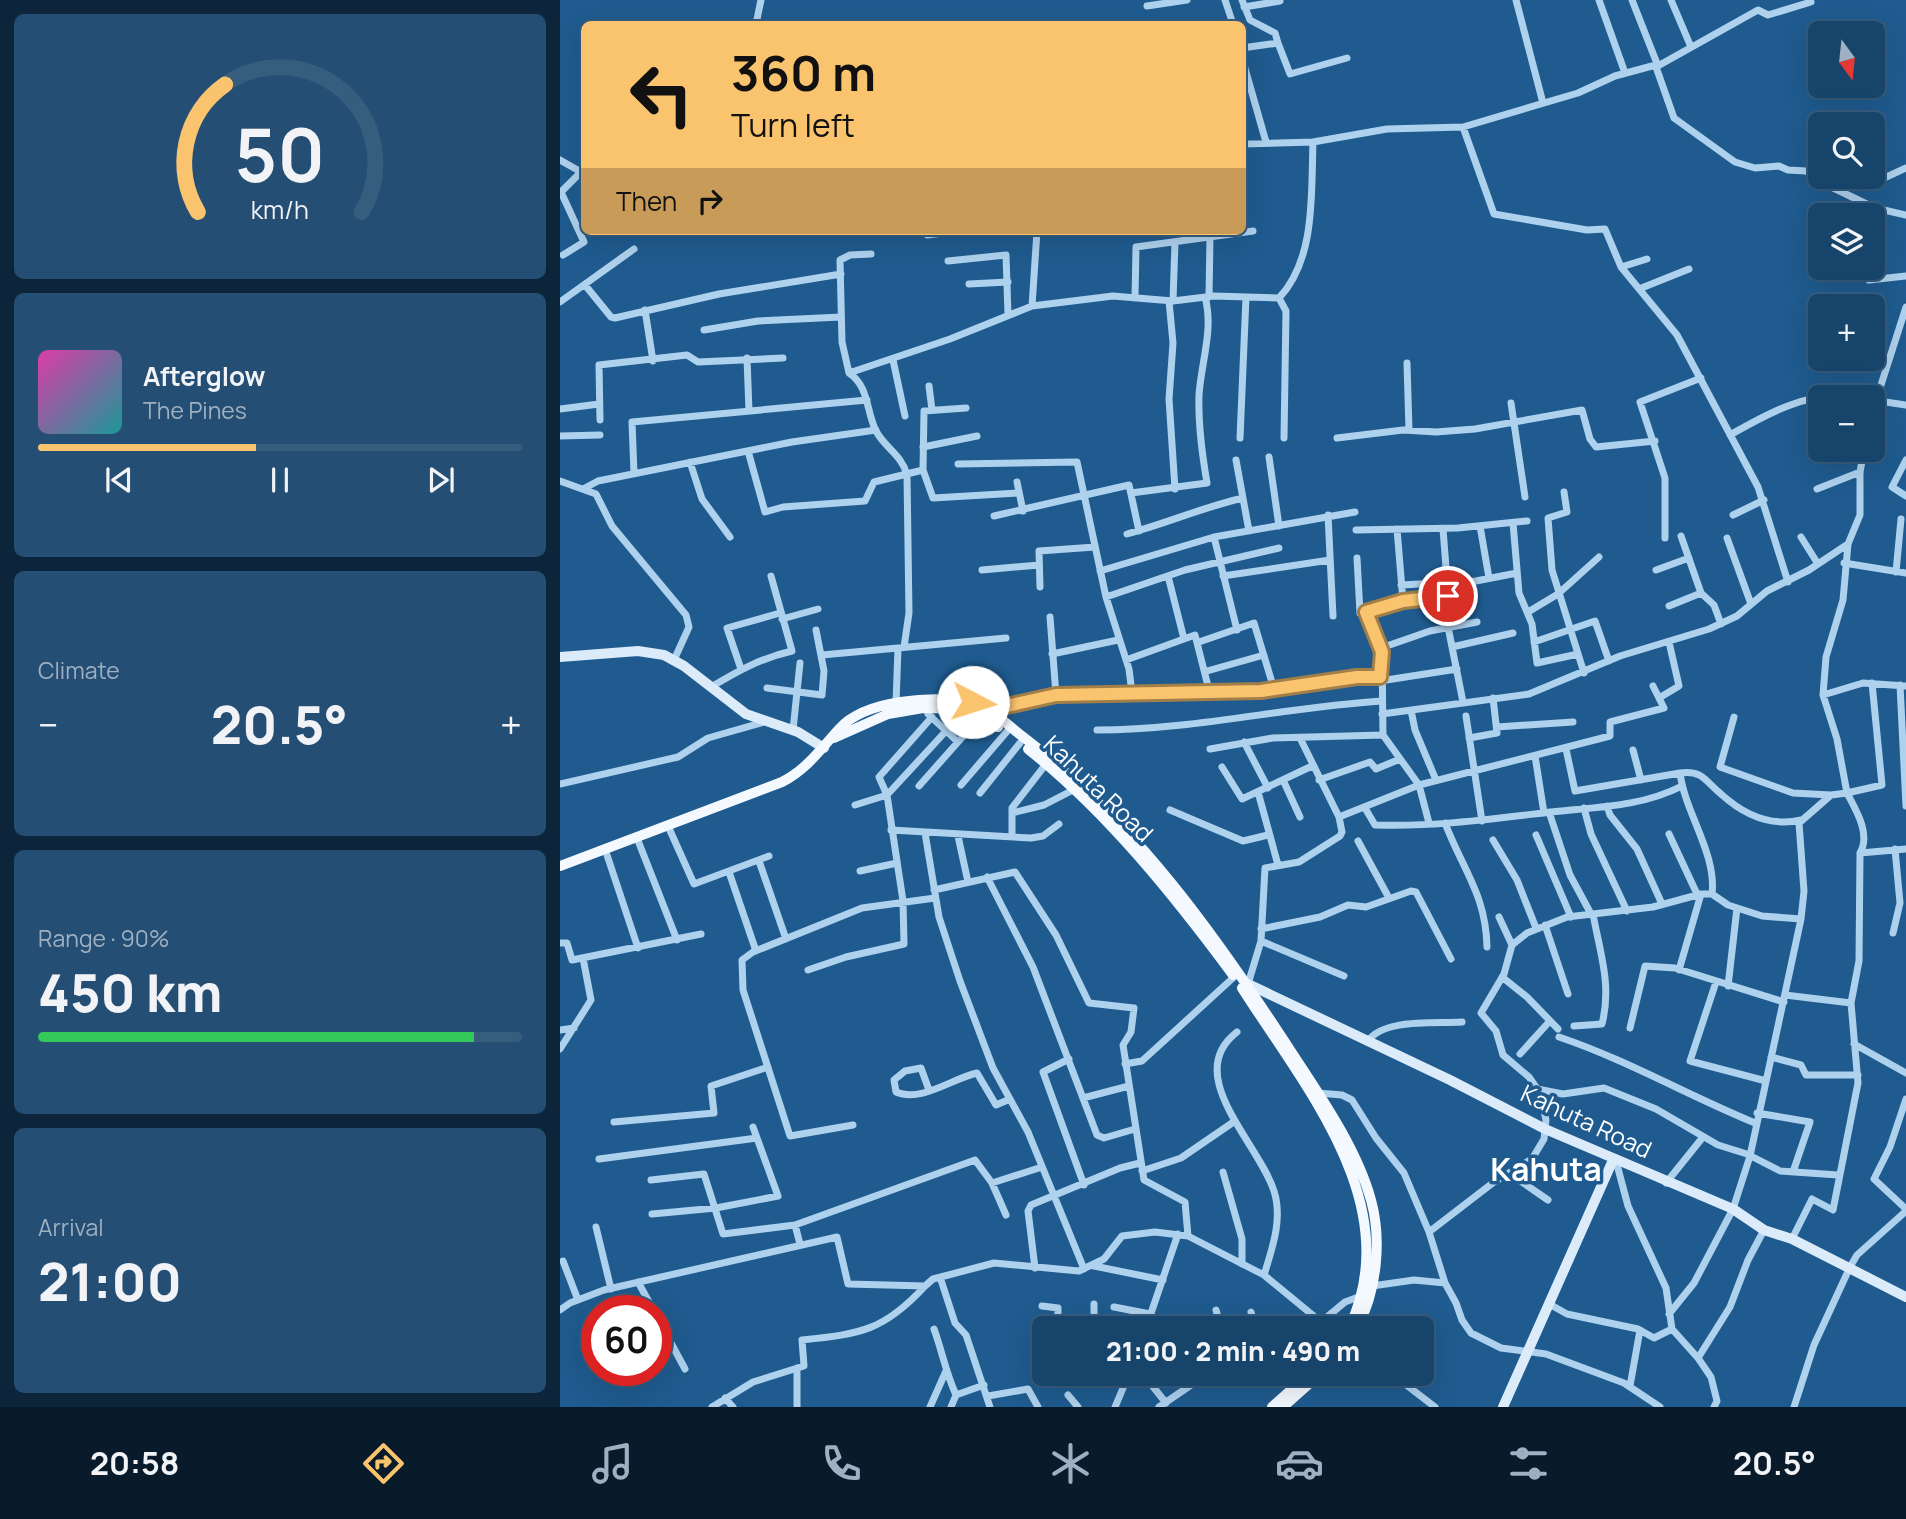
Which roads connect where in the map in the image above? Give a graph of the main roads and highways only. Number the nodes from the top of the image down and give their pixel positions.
1 (560, 657) edge
2 (986, 712) junction
3 (1008, 730) junction
4 (834, 738) junction
5 (824, 748) junction
6 (1078, 786) junction
7 (560, 866) edge
8 (1245, 986) junction
9 (1615, 1161) junction
10 (1906, 1297) edge
11 (1354, 1316) edge
12 (1361, 1316) edge
13 (1296, 1386) edge
14 (1307, 1386) edge
15 (1272, 1407) edge
16 (1283, 1407) edge
17 (1503, 1407) edge

1 - 5 main road
2 - 3 main road, Kahuta Road
2 - 4 main road, Kahuta Road
2 - 4 main road, Kahuta Road
3 - 6 main road, Kahuta Road
3 - 6 main road, Kahuta Road
4 - 5 main road
5 - 7 main road
6 - 8 main road, Kahuta Road
6 - 8 main road, Kahuta Road
8 - 9 main road, Kahuta Road
8 - 11 main road
8 - 12 main road
9 - 10 main road, Kahuta Road
9 - 17 main road
13 - 15 main road
14 - 16 main road

